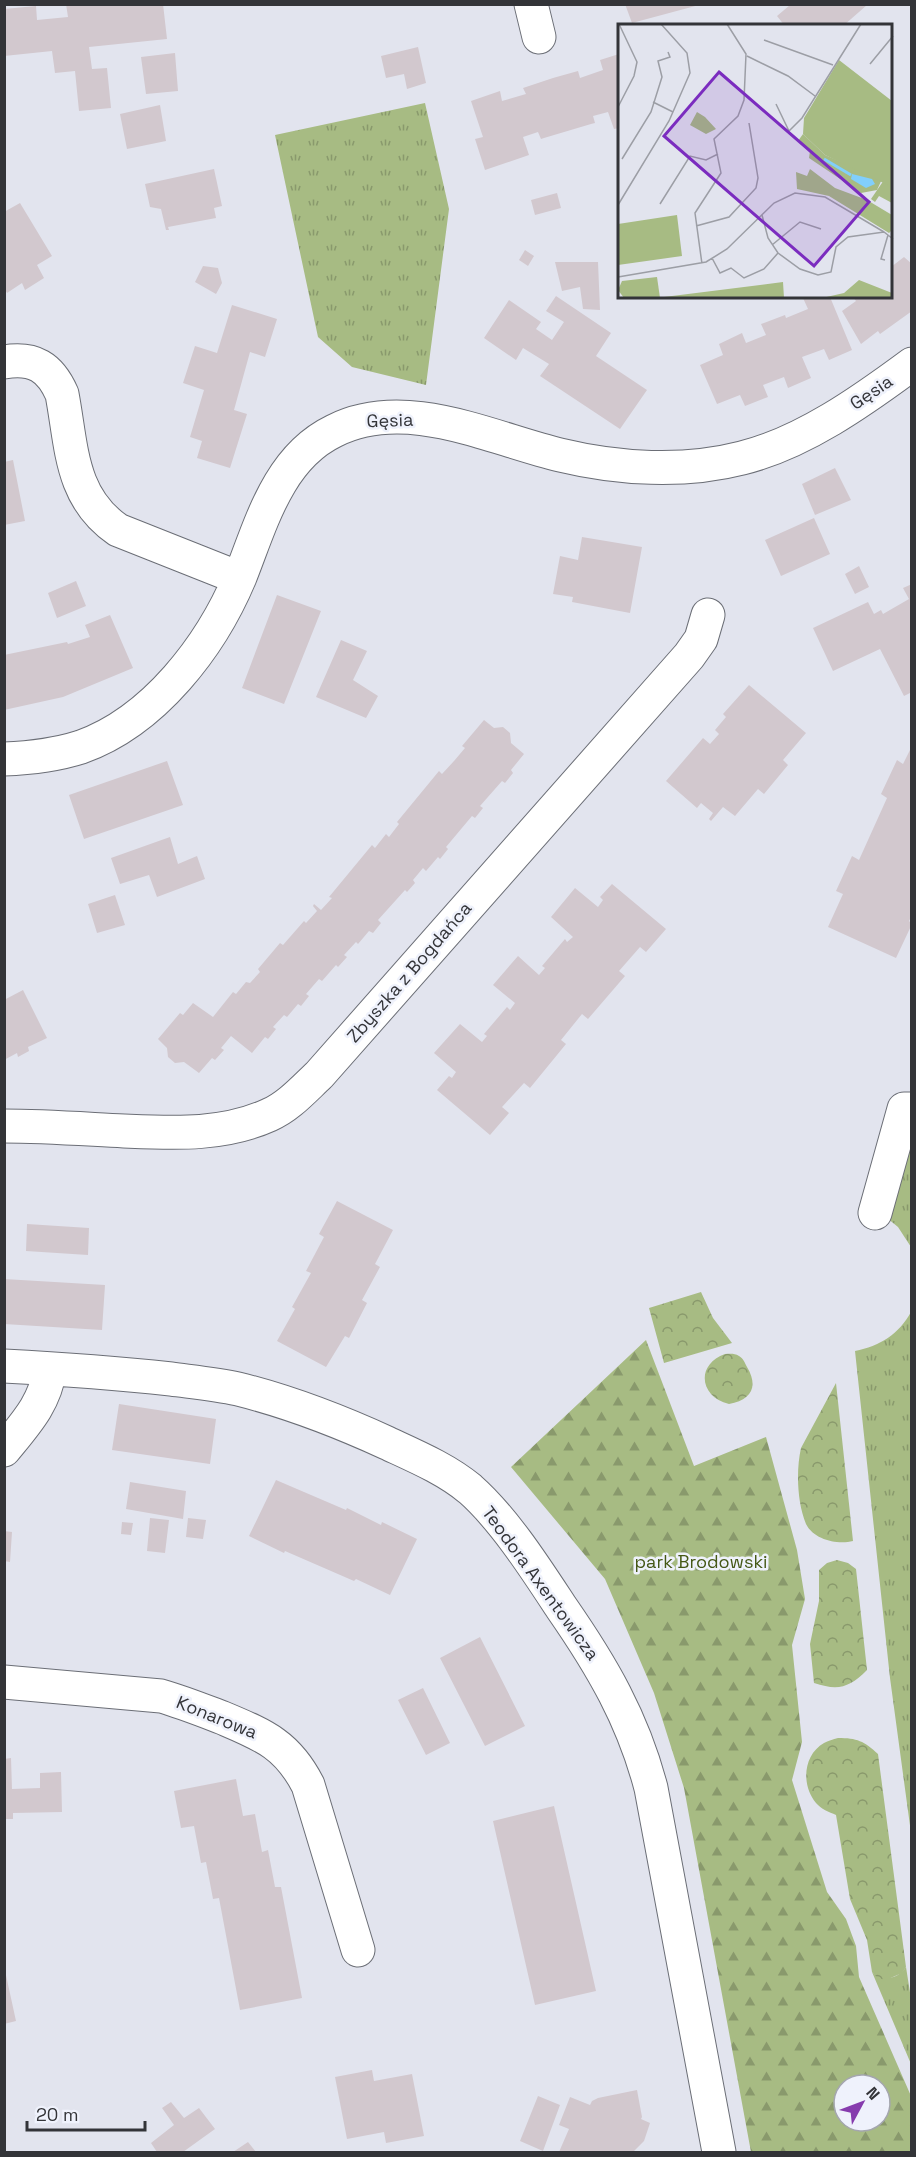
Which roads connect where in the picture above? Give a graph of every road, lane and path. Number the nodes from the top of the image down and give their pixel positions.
1 (531, 4) edge
2 (539, 37) dead end
3 (4, 362) edge
4 (912, 364) edge
5 (239, 578) junction
6 (708, 615) dead end
7 (4, 759) edge
8 (912, 1109) edge
9 (4, 1126) edge
10 (875, 1213) dead end
11 (4, 1366) edge
12 (50, 1369) junction
13 (4, 1450) edge
14 (4, 1682) edge
15 (358, 1950) dead end
16 (719, 2152) edge

1 - 2 street
3 - 5 street
4 - 5 street, Gęsia
5 - 7 street, Gęsia
6 - 9 street, Zbyszka z Bogdańca
8 - 10 street
11 - 12 street, Teodora Axentowicza
12 - 13 street
12 - 16 street, Teodora Axentowicza
14 - 15 street, Konarowa

